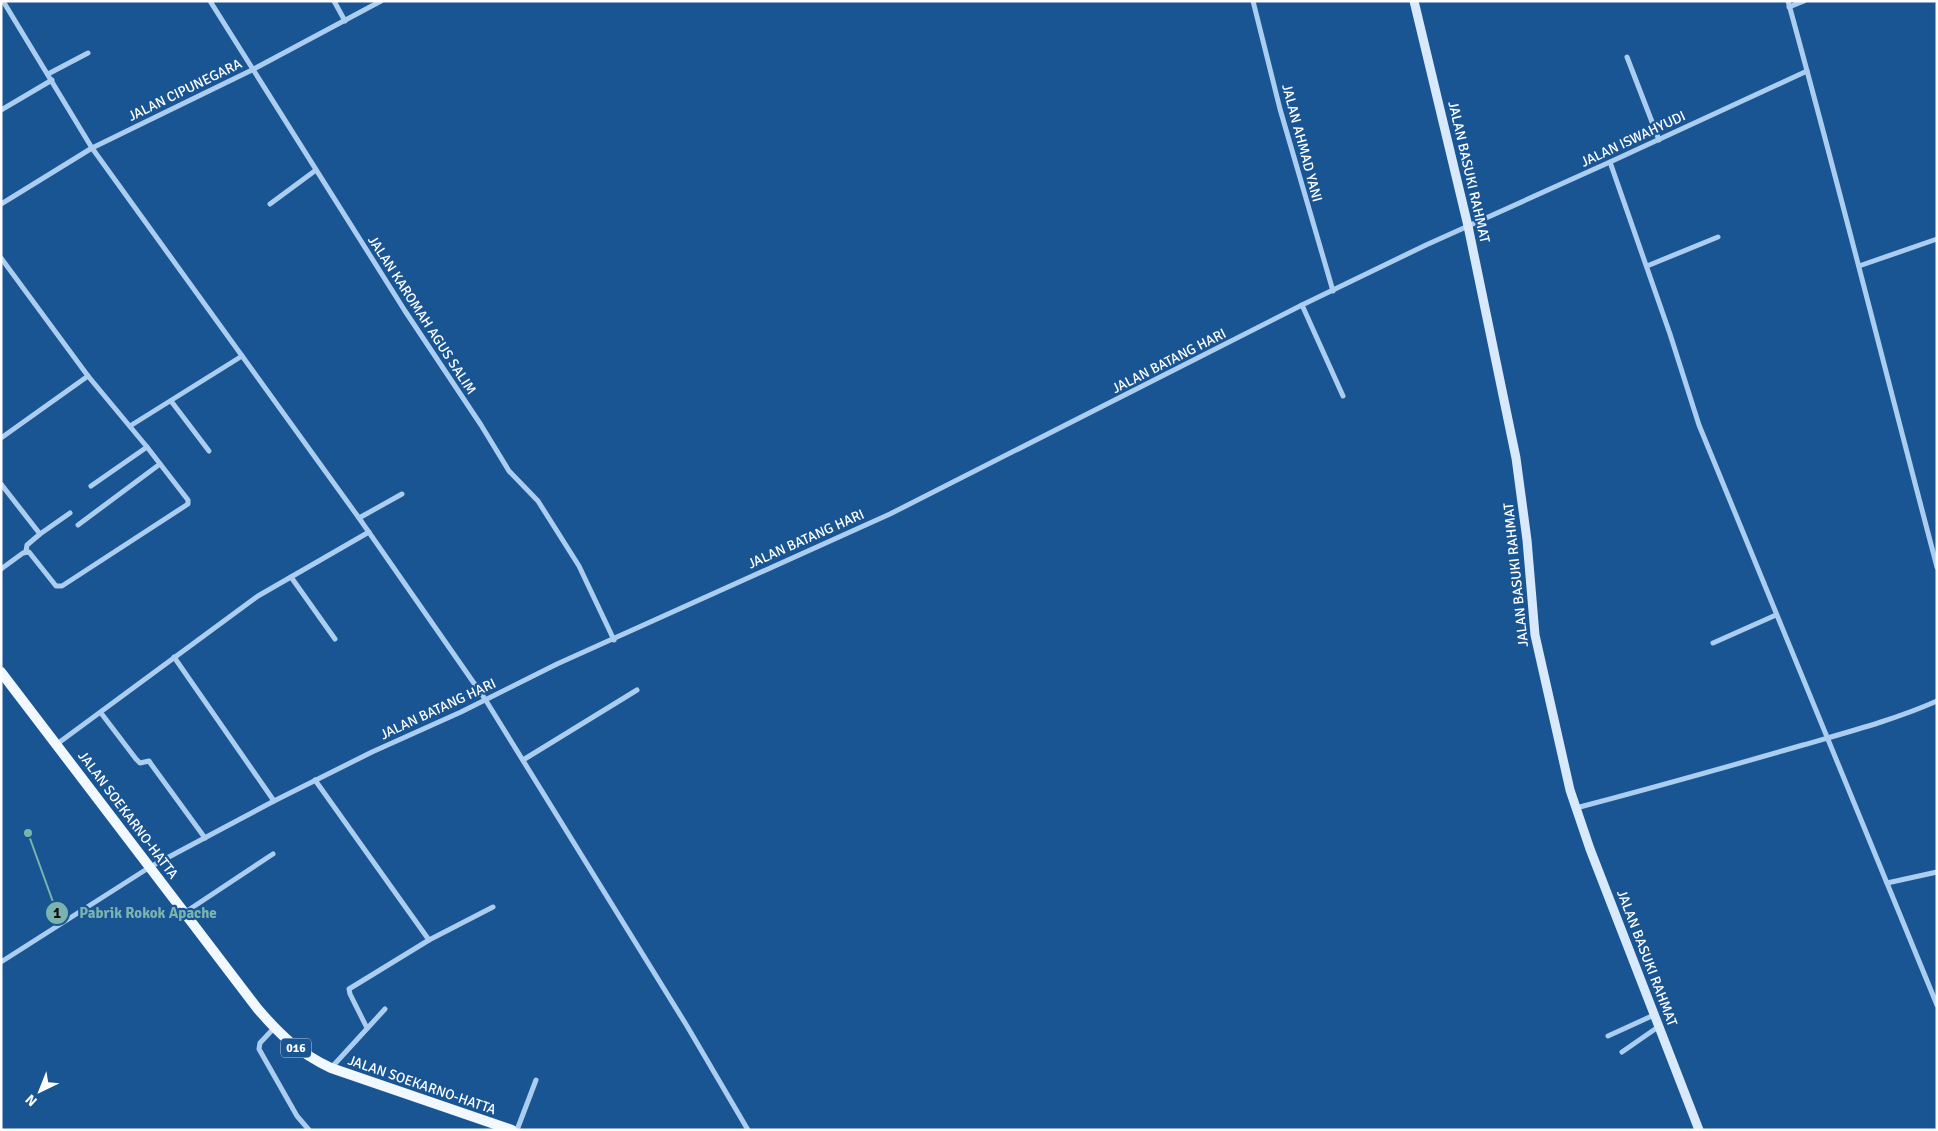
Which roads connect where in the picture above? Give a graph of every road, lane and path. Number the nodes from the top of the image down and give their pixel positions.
1 (3, 1) edge
2 (210, 1) edge
3 (334, 1) edge
4 (382, 1) edge
5 (1253, 1) edge
6 (1414, 1) edge
7 (1804, 1) edge
8 (1789, 4) edge
9 (345, 21) junction
10 (88, 53) dead end
11 (1627, 58) dead end
12 (252, 70) junction
13 (1807, 71) junction
14 (48, 74) junction
15 (52, 80) junction
16 (1, 110) edge
17 (1659, 140) junction
18 (92, 148) junction
19 (1610, 162) junction
20 (316, 170) junction
21 (1, 204) edge
22 (270, 204) dead end
23 (1468, 226) junction
24 (1718, 237) dead end
25 (1937, 239) edge
26 (1, 258) edge
27 (1647, 266) junction
28 (1859, 266) junction
29 (1333, 290) junction
30 (1302, 305) junction
31 (242, 356) junction
32 (88, 376) junction
33 (1343, 396) dead end
34 (171, 401) junction
35 (130, 426) junction
36 (1, 438) edge
37 (147, 447) junction
38 (209, 452) dead end
39 (160, 464) junction
40 (1, 484) edge
41 (90, 486) dead end
42 (402, 494) dead end
43 (70, 513) dead end
44 (359, 518) junction
45 (78, 524) dead end
46 (369, 532) junction
47 (40, 534) junction
48 (26, 551) junction
49 (1937, 566) edge
50 (1, 569) edge
51 (291, 577) junction
52 (1776, 615) junction
53 (335, 639) dead end
54 (614, 640) junction
55 (1713, 642) dead end
56 (174, 657) junction
57 (1, 672) edge
58 (637, 690) dead end
59 (485, 699) junction
60 (1937, 701) edge
61 (101, 713) junction
62 (1828, 738) junction
63 (57, 744) junction
64 (523, 760) junction
65 (315, 780) junction
66 (274, 801) junction
67 (1576, 808) junction
68 (205, 838) junction
69 (273, 854) dead end
70 (150, 867) junction
71 (1937, 872) edge
72 (1887, 883) junction
73 (493, 907) dead end
74 (184, 913) junction
75 (429, 940) junction
76 (1, 962) edge
77 (1937, 1005) edge
78 (385, 1009) dead end
79 (1654, 1015) junction
80 (1658, 1027) junction
81 (274, 1028) junction
82 (367, 1028) junction
83 (1608, 1036) dead end
84 (1622, 1052) dead end
85 (331, 1068) junction
86 (536, 1080) dead end
87 (309, 1130) edge
88 (512, 1130) edge
89 (517, 1130) edge
90 (748, 1130) edge
91 (1699, 1130) edge

1 - 14 street
2 - 12 street, JALAN KAROMAH AGUS SALIM
3 - 9 street
4 - 9 street, JALAN CIPUNEGARA
5 - 29 street, JALAN AHMAD YANI
6 - 23 main road, JALAN BASUKI RAHMAT
7 - 8 street
8 - 13 street
9 - 12 street, JALAN CIPUNEGARA
10 - 14 street
11 - 17 street
12 - 18 street, JALAN CIPUNEGARA
12 - 20 street, JALAN KAROMAH AGUS SALIM
13 - 17 street, JALAN ISWAHYUDI
13 - 28 street
14 - 15 street
15 - 16 street
15 - 18 street
17 - 19 street, JALAN ISWAHYUDI
18 - 21 street, JALAN CIPUNEGARA
18 - 31 street
19 - 23 street, JALAN ISWAHYUDI
19 - 27 street
20 - 22 street
20 - 54 street, JALAN KAROMAH AGUS SALIM
23 - 29 street, JALAN BATANG HARI
23 - 67 main road, JALAN BASUKI RAHMAT
24 - 27 street
25 - 28 street
26 - 32 street
27 - 52 street
28 - 49 street
29 - 30 street, JALAN BATANG HARI
30 - 33 street
30 - 54 street, JALAN BATANG HARI
31 - 34 street
31 - 44 street
32 - 35 street
32 - 36 street
34 - 35 street
34 - 38 street
35 - 37 street
37 - 39 street
37 - 41 street
39 - 45 street
39 - 48 street
40 - 47 street
42 - 44 street
43 - 47 street
44 - 46 street
46 - 51 street
46 - 59 street
47 - 48 street
48 - 50 street
51 - 53 street
51 - 56 street
52 - 55 street
52 - 62 street
54 - 59 street, JALAN BATANG HARI
56 - 61 street
56 - 66 street
57 - 63 main road, JALAN SOEKARNO-HATTA / 016
58 - 64 street
59 - 64 street
59 - 65 street, JALAN BATANG HARI
60 - 62 street
61 - 63 street
61 - 68 street
62 - 67 street
62 - 72 street
63 - 70 main road, JALAN SOEKARNO-HATTA / 016
64 - 90 street
65 - 66 street, JALAN BATANG HARI
65 - 75 street
66 - 68 street, JALAN BATANG HARI
67 - 79 main road, JALAN BASUKI RAHMAT
68 - 70 street, JALAN BATANG HARI
69 - 74 street
70 - 74 main road, JALAN SOEKARNO-HATTA / 016
70 - 76 street, JALAN BATANG HARI
71 - 72 street
72 - 77 street
73 - 75 street
74 - 81 main road, JALAN SOEKARNO-HATTA / 016
75 - 82 street
78 - 82 street
79 - 80 main road, JALAN BASUKI RAHMAT
79 - 83 street
80 - 84 street
80 - 91 main road, JALAN BASUKI RAHMAT
81 - 85 main road, JALAN SOEKARNO-HATTA / 016
81 - 87 street
82 - 85 street
85 - 88 main road, JALAN SOEKARNO-HATTA / 016
86 - 89 street

